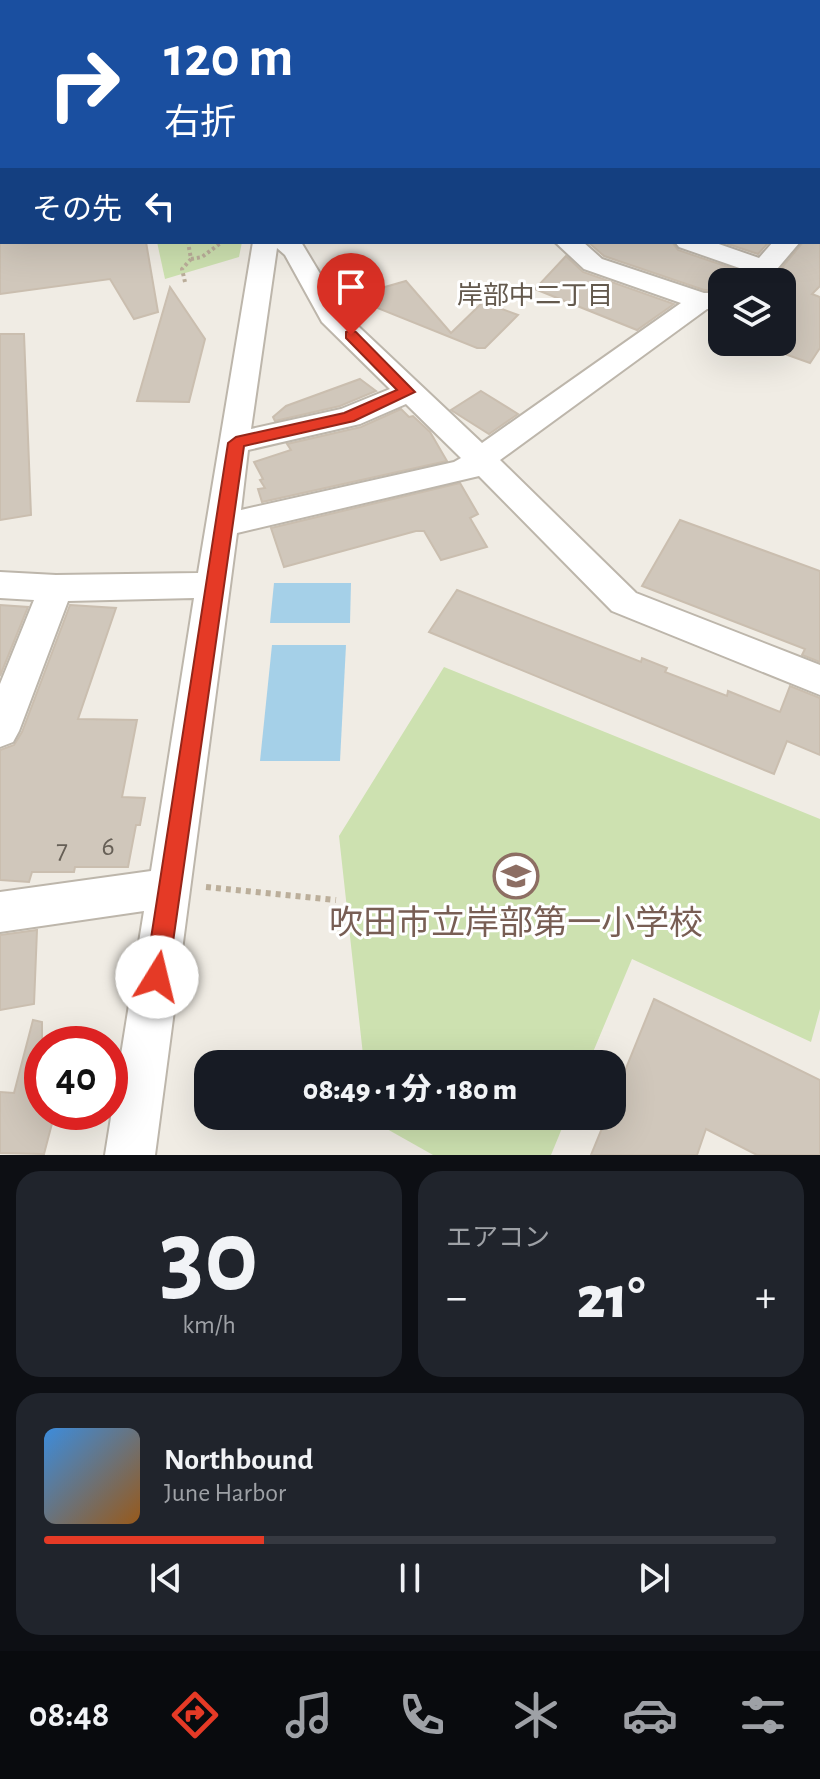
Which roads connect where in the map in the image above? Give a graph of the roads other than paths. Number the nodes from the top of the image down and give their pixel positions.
1 (570, 244) edge
2 (692, 244) edge
3 (785, 244) edge
4 (275, 245) edge
5 (743, 268) edge
6 (764, 268) edge
7 (708, 300) edge
8 (708, 303) edge
9 (408, 392) junction
10 (236, 443) junction
11 (480, 458) junction
12 (223, 525) junction
13 (0, 585) edge
14 (214, 585) junction
15 (56, 588) junction
16 (820, 680) edge
17 (0, 731) edge
18 (185, 888) junction
19 (0, 912) edge
20 (130, 1155) edge

1 - 7 street
2 - 5 street
3 - 6 street
4 - 9 street
4 - 10 street
8 - 11 street
9 - 10 street
9 - 11 street
10 - 12 street
11 - 12 street
11 - 16 street
12 - 14 street
13 - 15 street
14 - 15 street
14 - 18 street
15 - 17 street
18 - 19 street
18 - 20 street

